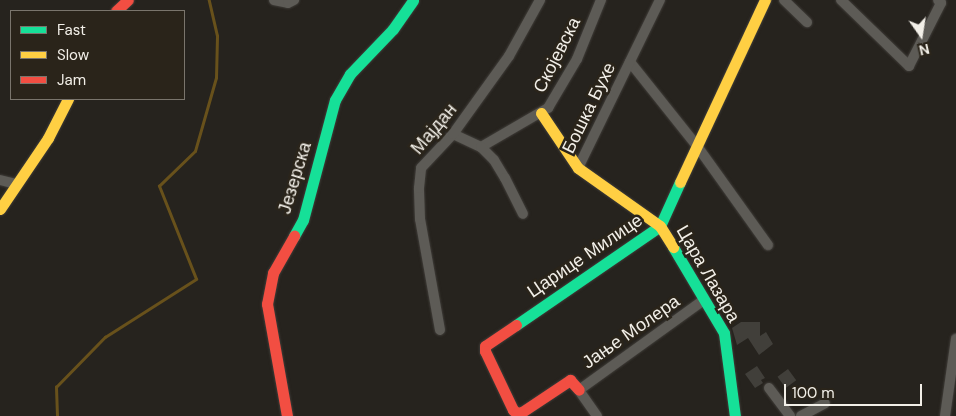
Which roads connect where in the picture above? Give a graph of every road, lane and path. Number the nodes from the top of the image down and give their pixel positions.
1 (128, 0) edge
2 (274, 0) edge
3 (294, 0) edge
4 (413, 0) edge
5 (540, 0) edge
6 (601, 0) edge
7 (660, 0) edge
8 (764, 0) edge
9 (784, 0) edge
10 (841, 0) edge
11 (940, 1) edge
12 (117, 10) edge
13 (807, 22) dead end
14 (630, 62) junction
15 (67, 100) edge
16 (540, 113) junction
17 (453, 134) junction
18 (697, 146) junction
19 (481, 147) junction
20 (578, 168) junction
21 (0, 180) edge
22 (16, 184) junction
23 (0, 209) edge
24 (523, 214) dead end
25 (660, 226) junction
26 (768, 244) dead end
27 (704, 300) junction
28 (440, 328) dead end
29 (956, 339) edge
30 (769, 388) dead end
31 (579, 390) junction
32 (825, 403) dead end
33 (812, 413) edge
34 (288, 416) edge
35 (597, 416) edge
36 (735, 416) edge
37 (790, 416) edge
38 (801, 416) edge
39 (945, 416) edge

1 - 12 street
2 - 3 street
4 - 34 street, Језерска
5 - 17 street, Мајдан
6 - 16 street, Скојевска
7 - 14 street, Бошка Бухе
8 - 18 street, Царице Милице
9 - 13 street
10 - 11 street
14 - 18 street, Бошка Бухе
14 - 20 street, Бошка Бухе
15 - 22 street
16 - 19 street, Скојевска
16 - 20 street, Цара Лазара
17 - 19 street
17 - 28 street, Мајдан
18 - 25 street, Царице Милице
18 - 26 street, Бошка Бухе
19 - 24 street
20 - 25 street, Цара Лазара
21 - 22 street
22 - 23 street
25 - 27 street, Цара Лазара
25 - 31 street, Царице Милице
27 - 31 street, Јање Молера
27 - 36 street, Цара Лазара
29 - 39 street
30 - 37 street
31 - 35 street, Јање Молера
32 - 33 street
33 - 38 street

